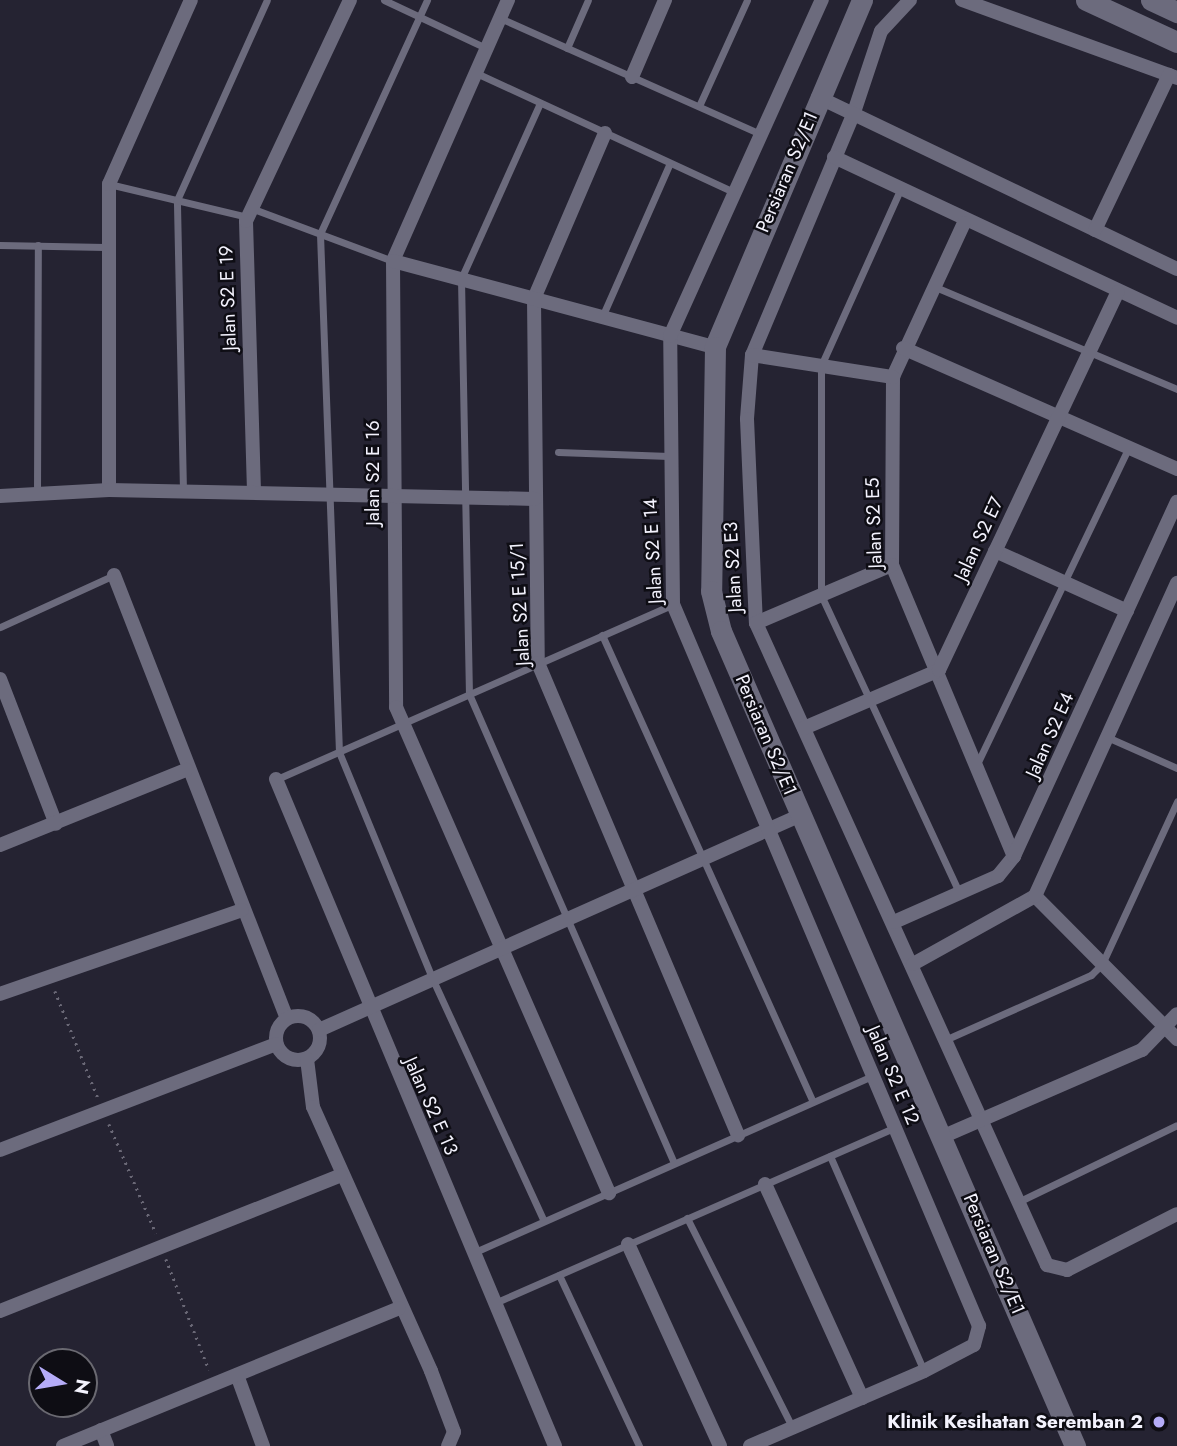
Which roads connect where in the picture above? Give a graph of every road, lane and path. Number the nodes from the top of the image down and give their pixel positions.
1 (191, 0) edge
2 (267, 0) edge
3 (350, 0) edge
4 (384, 0) edge
5 (427, 0) edge
6 (508, 0) edge
7 (588, 0) edge
8 (665, 0) edge
9 (747, 0) edge
10 (822, 0) edge
11 (862, 0) edge
12 (910, 0) edge
13 (962, 0) edge
14 (1086, 0) edge
15 (1151, 0) edge
16 (1177, 12) edge
17 (419, 17) junction
18 (500, 18) junction
19 (1177, 42) edge
20 (485, 48) junction
21 (567, 48) junction
22 (474, 72) junction
23 (632, 77) junction
24 (1173, 77) edge
25 (818, 97) junction
26 (540, 103) junction
27 (699, 106) junction
28 (853, 115) junction
29 (605, 132) junction
30 (762, 134) junction
31 (834, 157) junction
32 (670, 163) junction
33 (109, 184) junction
34 (900, 190) junction
35 (734, 192) junction
36 (177, 200) junction
37 (249, 213) junction
38 (964, 223) junction
39 (1095, 230) junction
40 (320, 234) junction
41 (0, 244) edge
42 (38, 246) junction
43 (105, 247) junction
44 (393, 261) junction
45 (1177, 269) edge
46 (461, 279) junction
47 (932, 285) junction
48 (1118, 292) junction
49 (534, 299) junction
50 (602, 317) junction
51 (1177, 318) edge
52 (670, 336) junction
53 (715, 347) junction
54 (903, 348) junction
55 (1087, 352) junction
56 (752, 355) junction
57 (821, 366) junction
58 (892, 377) junction
59 (1177, 389) edge
60 (1055, 419) junction
61 (1128, 449) junction
62 (558, 452) dead end
63 (669, 456) junction
64 (1177, 468) edge
65 (109, 490) junction
66 (183, 491) junction
67 (254, 491) junction
68 (325, 492) junction
69 (37, 494) junction
70 (392, 495) junction
71 (0, 496) edge
72 (461, 497) junction
73 (535, 499) junction
74 (1177, 502) edge
75 (995, 551) junction
76 (892, 565) junction
77 (114, 575) joint
78 (1062, 581) junction
79 (1177, 583) edge
80 (821, 595) junction
81 (673, 604) junction
82 (1127, 611) junction
83 (756, 624) junction
84 (0, 627) edge
85 (603, 635) junction
86 (538, 663) junction
87 (939, 670) junction
88 (0, 679) edge
89 (469, 694) junction
90 (868, 701) junction
91 (401, 724) junction
92 (804, 728) junction
93 (1106, 737) junction
94 (339, 751) junction
95 (1177, 768) edge
96 (975, 769) junction
97 (186, 770) junction
98 (276, 779) joint
99 (1177, 802) edge
100 (801, 815) junction
101 (56, 824) junction
102 (765, 831) junction
103 (0, 845) edge
104 (1014, 856) junction
105 (702, 859) junction
106 (631, 891) junction
107 (960, 894) junction
108 (1035, 896) junction
109 (243, 910) junction
110 (566, 920) junction
111 (894, 922) junction
112 (499, 950) junction
113 (913, 964) junction
114 (1102, 964) junction
115 (48, 975) junction
116 (433, 979) junction
117 (0, 994) edge
118 (367, 1009) junction
119 (1177, 1014) edge
120 (286, 1018) junction
121 (319, 1030) junction
122 (1172, 1034) edge
123 (947, 1039) junction
124 (276, 1044) junction
125 (307, 1059) junction
126 (872, 1076) junction
127 (813, 1102) junction
128 (103, 1109) junction
129 (981, 1120) junction
130 (1177, 1125) edge
131 (894, 1128) junction
132 (738, 1135) junction
133 (944, 1136) junction
134 (0, 1150) edge
135 (830, 1156) junction
136 (674, 1163) junction
137 (341, 1175) junction
138 (765, 1184) junction
139 (608, 1193) junction
140 (1020, 1202) junction
141 (1177, 1214) edge
142 (687, 1218) junction
143 (544, 1221) junction
144 (628, 1244) junction
145 (161, 1245) junction
146 (475, 1252) junction
147 (559, 1275) junction
148 (497, 1302) junction
149 (399, 1308) junction
150 (0, 1311) edge
151 (925, 1371) junction
152 (237, 1375) junction
153 (214, 1383) junction
154 (862, 1398) junction
155 (792, 1427) junction
156 (102, 1430) junction
157 (63, 1446) edge
158 (107, 1446) edge
159 (263, 1446) edge
160 (448, 1446) edge
161 (555, 1446) edge
162 (639, 1446) edge
163 (720, 1446) edge
164 (750, 1446) edge
165 (1075, 1446) edge

1 - 33 street
2 - 36 lane
3 - 37 street, Jalan S2 E 19
4 - 17 lane
5 - 17 lane
6 - 18 street, Jalan S2 E 16
7 - 21 lane
8 - 23 street
9 - 27 lane
10 - 30 street
11 - 25 street, Persiaran S2/E1
12 - 28 street, Jalan S2 E3
13 - 24 street
14 - 19 street
15 - 16 street
17 - 20 lane
17 - 40 lane
18 - 20 street, Jalan S2 E 16
18 - 21 lane
20 - 22 street, Jalan S2 E 16
21 - 23 lane
22 - 26 lane
22 - 44 street, Jalan S2 E 16
23 - 27 lane
24 - 39 street
25 - 28 street
25 - 53 street, Persiaran S2/E1
26 - 29 lane
26 - 46 lane
27 - 30 lane
28 - 31 street, Jalan S2 E3
28 - 39 street
29 - 32 lane
29 - 49 street
30 - 35 street
31 - 34 street
31 - 56 street, Jalan S2 E3
32 - 35 lane
32 - 50 lane
33 - 36 lane
33 - 43 street
34 - 38 street
34 - 57 lane
35 - 52 street
36 - 37 lane
36 - 66 lane
37 - 40 lane
37 - 67 street, Jalan S2 E 19
38 - 47 street, Jalan S2 E5
38 - 48 street
39 - 45 street
40 - 44 lane
40 - 68 lane
41 - 42 lane
42 - 43 lane
42 - 69 lane
43 - 65 street
44 - 46 street
44 - 70 street, Jalan S2 E 16
46 - 49 street
46 - 72 lane
47 - 54 street, Jalan S2 E5
47 - 55 lane
48 - 51 street
48 - 55 street, Jalan S2 E7
49 - 50 street
49 - 73 street, Jalan S2 E 15/1
50 - 52 street
52 - 53 street
52 - 63 street, Jalan S2 E 14
53 - 100 street, Persiaran S2/E1
54 - 58 street, Jalan S2 E5
54 - 60 street
55 - 59 lane
55 - 60 street, Jalan S2 E7
56 - 57 street
56 - 83 street, Jalan S2 E3
57 - 58 street
57 - 80 lane
58 - 76 street, Jalan S2 E5
60 - 61 street
60 - 75 street, Jalan S2 E7
61 - 64 street
61 - 78 lane
62 - 63 lane
63 - 81 street, Jalan S2 E 14
65 - 66 street
65 - 69 street
66 - 67 street
67 - 68 street
68 - 70 street
68 - 94 lane
69 - 71 street
70 - 72 street
70 - 91 street, Jalan S2 E 16
72 - 73 street
72 - 89 lane
73 - 86 street, Jalan S2 E 15/1
74 - 82 street, Jalan S2 E4
75 - 78 street
75 - 87 street, Jalan S2 E7
76 - 80 street
76 - 87 street, Jalan S2 E5
77 - 84 lane
77 - 97 street
78 - 82 street
78 - 96 lane
79 - 93 street
80 - 83 street
80 - 90 lane
81 - 85 lane
81 - 102 street, Jalan S2 E 14
82 - 104 street, Jalan S2 E4
83 - 92 street, Jalan S2 E3
85 - 86 lane
85 - 105 lane
86 - 89 lane
86 - 106 street, Jalan S2 E 15/1
87 - 90 street
87 - 96 street, Jalan S2 E5
88 - 101 street
89 - 91 lane
89 - 110 lane
90 - 92 street
90 - 107 lane
91 - 94 lane
91 - 112 street, Jalan S2 E 16
92 - 111 street, Jalan S2 E3
93 - 95 lane
93 - 108 street
94 - 98 lane
94 - 116 lane
96 - 104 street, Jalan S2 E5
97 - 101 street
97 - 109 street
98 - 118 street, Jalan S2 E 13
99 - 114 lane
100 - 102 street
100 - 133 street, Persiaran S2/E1
101 - 103 street
102 - 105 street
102 - 126 street, Jalan S2 E 12
104 - 107 street, Jalan S2 E4
105 - 106 street
105 - 127 lane
106 - 110 street
106 - 132 street, Jalan S2 E 15/1
107 - 111 street, Jalan S2 E4
108 - 113 street
108 - 114 street
109 - 115 street
109 - 120 street
110 - 112 street
110 - 136 lane
111 - 113 street, Jalan S2 E3
112 - 116 street
112 - 139 street, Jalan S2 E 16
113 - 123 street, Jalan S2 E3
114 - 122 street
114 - 123 lane
115 - 117 street
115 - 128 path
116 - 118 street
116 - 143 lane
118 - 121 street
118 - 146 street, Jalan S2 E 13
119 - 122 street
120 - 121 street
120 - 124 street
121 - 125 street
122 - 129 street
123 - 129 street, Jalan S2 E3
124 - 125 street
124 - 128 street
125 - 137 street
126 - 127 lane
126 - 131 street, Jalan S2 E 12
127 - 132 lane
128 - 134 street
128 - 145 path
129 - 133 street
129 - 140 street, Jalan S2 E3
130 - 140 lane
131 - 135 lane
131 - 151 street, Jalan S2 E 12
132 - 136 lane
133 - 165 street, Persiaran S2/E1
135 - 138 lane
135 - 151 lane
136 - 139 lane
137 - 145 street
137 - 149 street
138 - 142 lane
138 - 154 street
139 - 143 lane
140 - 141 street, Jalan S2 E3
142 - 144 lane
142 - 155 lane
143 - 146 lane
144 - 147 lane
144 - 163 street
145 - 150 street
145 - 153 path
146 - 148 street, Jalan S2 E 13
147 - 148 lane
147 - 162 lane
148 - 161 street, Jalan S2 E 13
149 - 152 street
149 - 160 street
151 - 154 street
152 - 153 street
152 - 159 street
153 - 156 street
154 - 155 street
155 - 164 street
156 - 157 street
156 - 158 street

